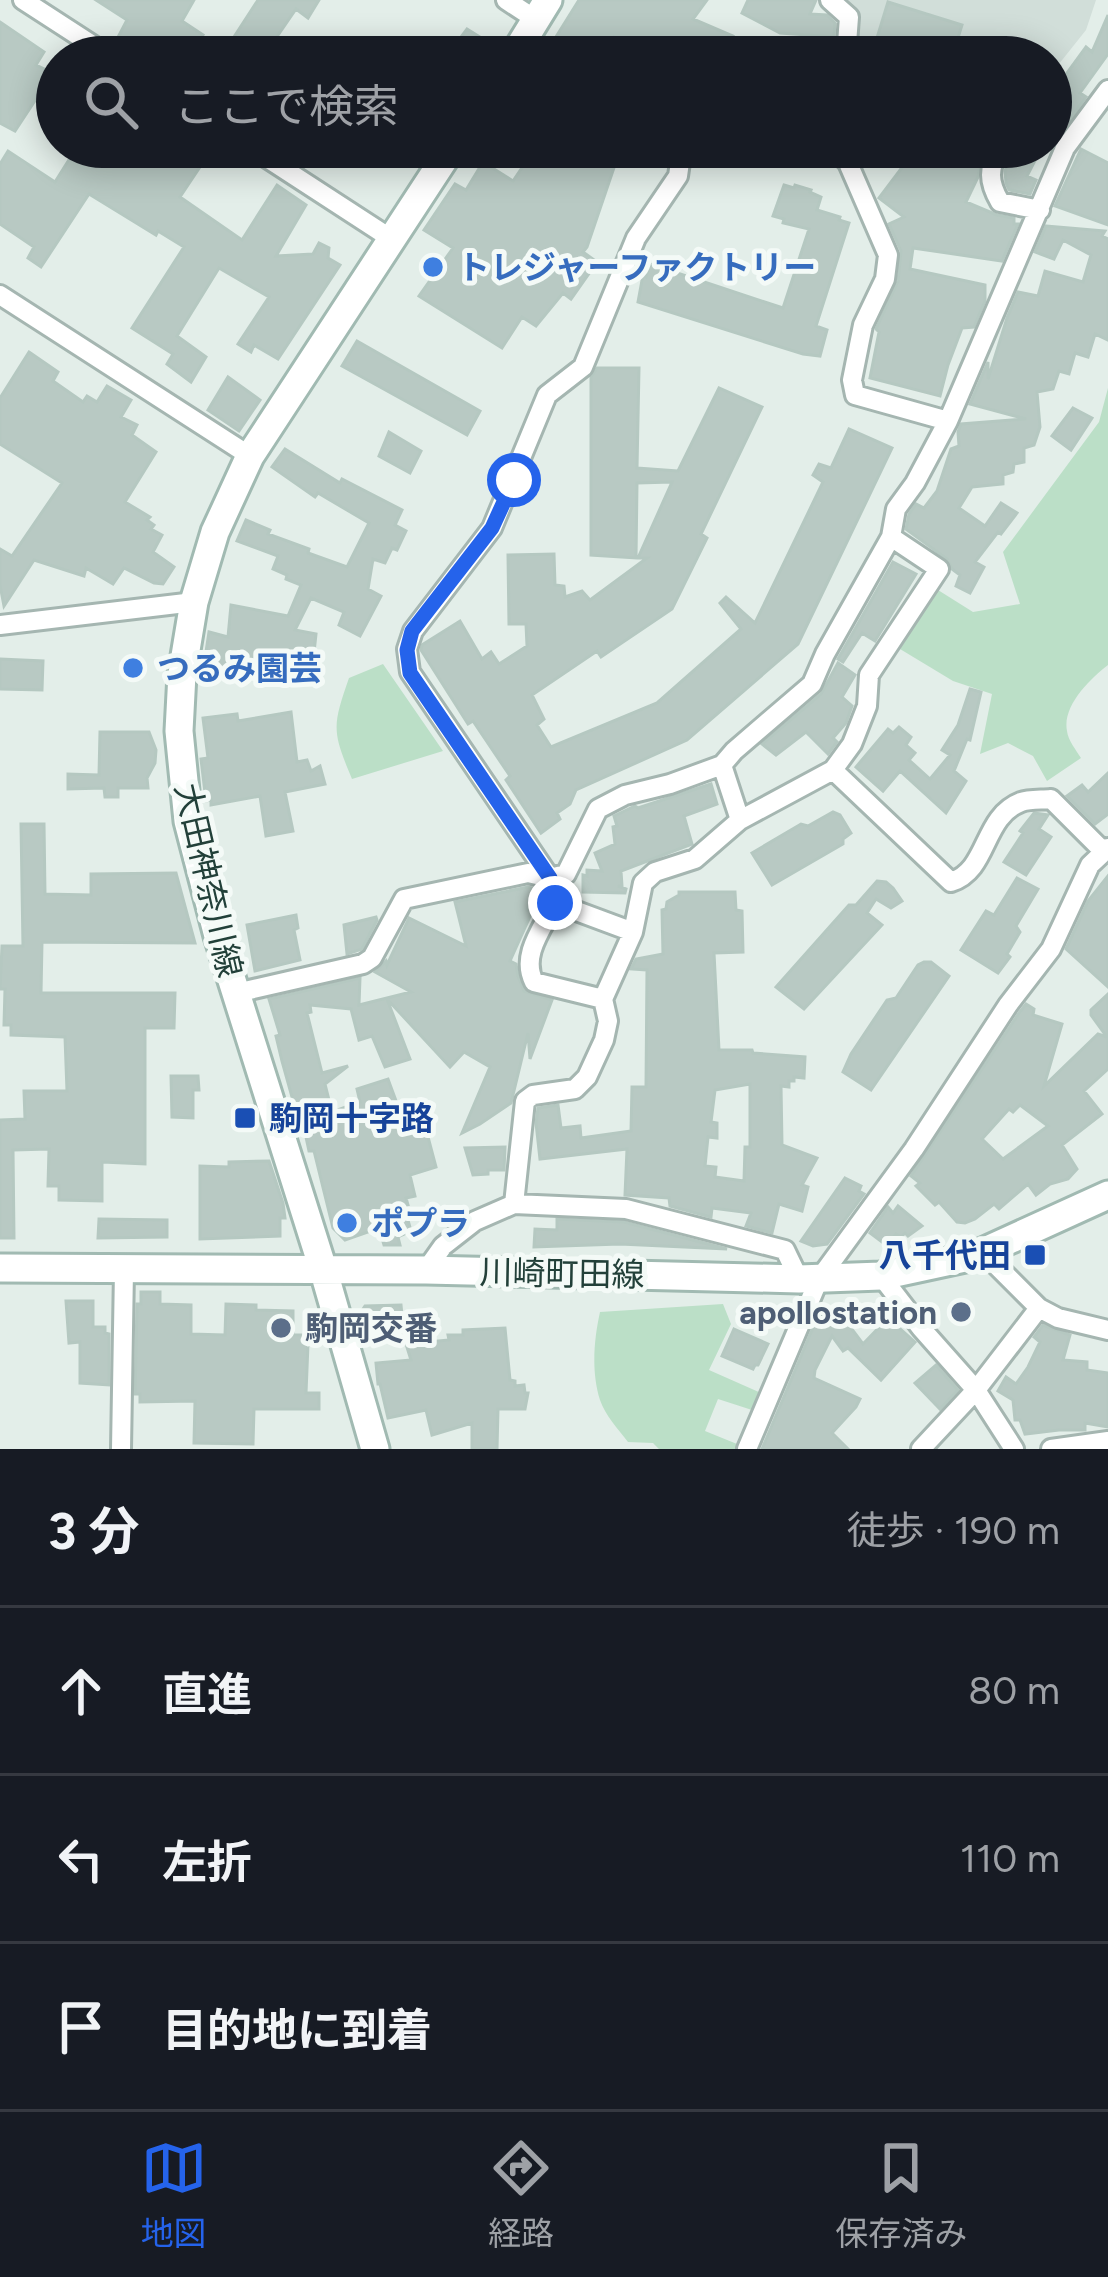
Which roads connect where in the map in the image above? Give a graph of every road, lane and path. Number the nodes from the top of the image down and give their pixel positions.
1 (23, 0) edge
2 (506, 0) edge
3 (830, 0) edge
4 (542, 10) edge
5 (79, 36) edge
6 (848, 36) edge
7 (1108, 90) edge
8 (1072, 139) edge
9 (282, 168) edge
10 (438, 168) edge
11 (678, 168) edge
12 (850, 168) edge
13 (991, 168) edge
14 (1057, 168) edge
15 (1040, 210) junction
16 (390, 238) junction
17 (0, 295) edge
18 (948, 421) junction
19 (250, 456) junction
20 (891, 537) junction
21 (194, 602) junction
22 (0, 625) edge
23 (722, 765) junction
24 (832, 770) junction
25 (740, 820) junction
26 (1106, 850) edge
27 (550, 878) junction
28 (555, 903) junction
29 (633, 932) junction
30 (236, 993) junction
31 (603, 999) junction
32 (1108, 1195) edge
33 (514, 1204) junction
34 (983, 1252) junction
35 (0, 1268) edge
36 (124, 1270) junction
37 (426, 1270) junction
38 (324, 1272) junction
39 (881, 1276) junction
40 (809, 1279) junction
41 (1039, 1308) junction
42 (1108, 1330) edge
43 (976, 1390) junction
44 (1108, 1442) edge
45 (121, 1449) edge
46 (375, 1449) edge
47 (747, 1449) edge
48 (921, 1449) edge
49 (1014, 1449) edge
50 (1051, 1449) edge

1 - 5 street
2 - 4 street
3 - 6 street
7 - 8 street
9 - 16 street
10 - 16 main road, 大田神奈川線
11 - 27 street
12 - 18 street
13 - 15 street
14 - 15 street
15 - 18 street
16 - 19 main road, 大田神奈川線
17 - 19 street
18 - 20 street
19 - 21 main road, 大田神奈川線
20 - 23 street
20 - 24 street
21 - 22 street
21 - 30 main road, 大田神奈川線
23 - 25 street
23 - 27 street
24 - 25 street
24 - 26 street
25 - 29 street
26 - 40 street
27 - 28 street
27 - 30 street
28 - 29 street
28 - 31 street
29 - 31 street
30 - 38 main road, 大田神奈川線
31 - 33 street
32 - 34 main road, 川崎町田線
33 - 37 street
33 - 40 street
34 - 39 main road, 川崎町田線
34 - 41 street
35 - 36 main road, 川崎町田線
36 - 38 main road, 川崎町田線
36 - 45 street
37 - 38 main road, 川崎町田線
37 - 40 main road, 川崎町田線
38 - 46 main road, 大田神奈川線
39 - 40 main road, 川崎町田線
39 - 43 street
40 - 47 street
41 - 42 street
41 - 43 street
43 - 48 street
43 - 49 street
44 - 50 street

